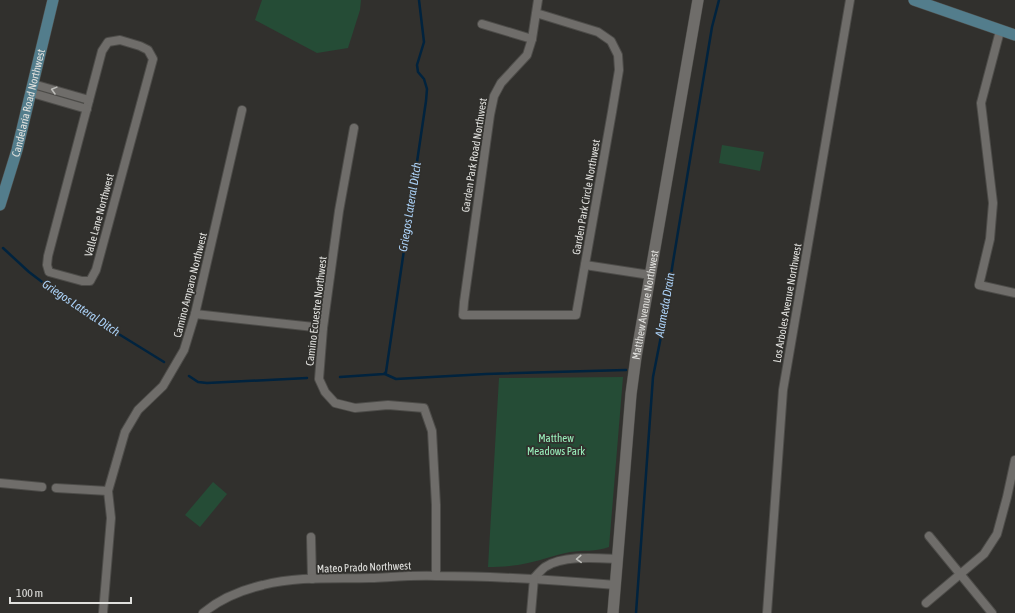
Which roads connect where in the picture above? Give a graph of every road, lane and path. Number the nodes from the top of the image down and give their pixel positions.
1 (53, 0) edge
2 (538, 0) edge
3 (698, 0) edge
4 (850, 0) edge
5 (914, 0) edge
6 (536, 12) junction
7 (482, 24) dead end
8 (1000, 31) junction
9 (1015, 35) edge
10 (532, 39) junction
11 (32, 89) junction
12 (90, 100) junction
13 (87, 109) junction
14 (242, 110) dead end
15 (354, 128) dead end
16 (0, 205) edge
17 (585, 265) junction
18 (650, 275) junction
19 (1015, 293) edge
20 (464, 302) joint
21 (195, 314) junction
22 (323, 328) junction
23 (1015, 460) edge
24 (0, 482) edge
25 (42, 487) dead end
26 (56, 488) dead end
27 (108, 491) junction
28 (929, 536) dead end
29 (311, 537) dead end
30 (618, 559) junction
31 (961, 574) junction
32 (436, 576) junction
33 (534, 578) junction
34 (312, 579) junction
35 (616, 585) junction
36 (926, 603) dead end
37 (103, 613) edge
38 (203, 613) edge
39 (531, 613) edge
40 (614, 613) edge
41 (768, 613) edge
42 (992, 613) edge

1 - 11 main road, Candelaria Road Northwest
2 - 6 street, Garden Park Road Northwest
3 - 18 street, Matthew Avenue Northwest
4 - 41 street, Los Arboles Avenue Northwest
5 - 8 main road
6 - 10 street, Garden Park Road Northwest
6 - 17 street, Garden Park Circle Northwest
7 - 10 street
8 - 9 main road
8 - 19 street
10 - 20 street, Garden Park Road Northwest
12 -> 11 street
11 - 13 street
11 - 16 main road, Candelaria Road Northwest
12 - 13 street, Valle Lane Northwest
12 - 13 street, Valle Lane Northwest
14 - 21 street, Camino Amparo Northwest
15 - 22 street, Camino Ecuestre Northwest
17 - 18 street
17 - 20 street, Garden Park Circle Northwest
18 - 30 street, Matthew Avenue Northwest
21 - 22 street
21 - 27 street, Camino Amparo Northwest
22 - 32 street, Camino Ecuestre Northwest
23 - 31 street
24 - 25 street
26 - 27 street
27 - 37 street, Camino Amparo Northwest
28 - 31 street
29 - 34 street
30 -> 33 street
30 - 35 street, Matthew Avenue Northwest
31 - 36 street
31 - 42 street
32 - 33 street, Mateo Prado Northwest
32 - 34 street, Mateo Prado Northwest
33 - 35 street, Mateo Prado Northwest
33 - 39 street
34 - 38 street, Mateo Prado Northwest
35 - 40 street, Matthew Avenue Northwest

